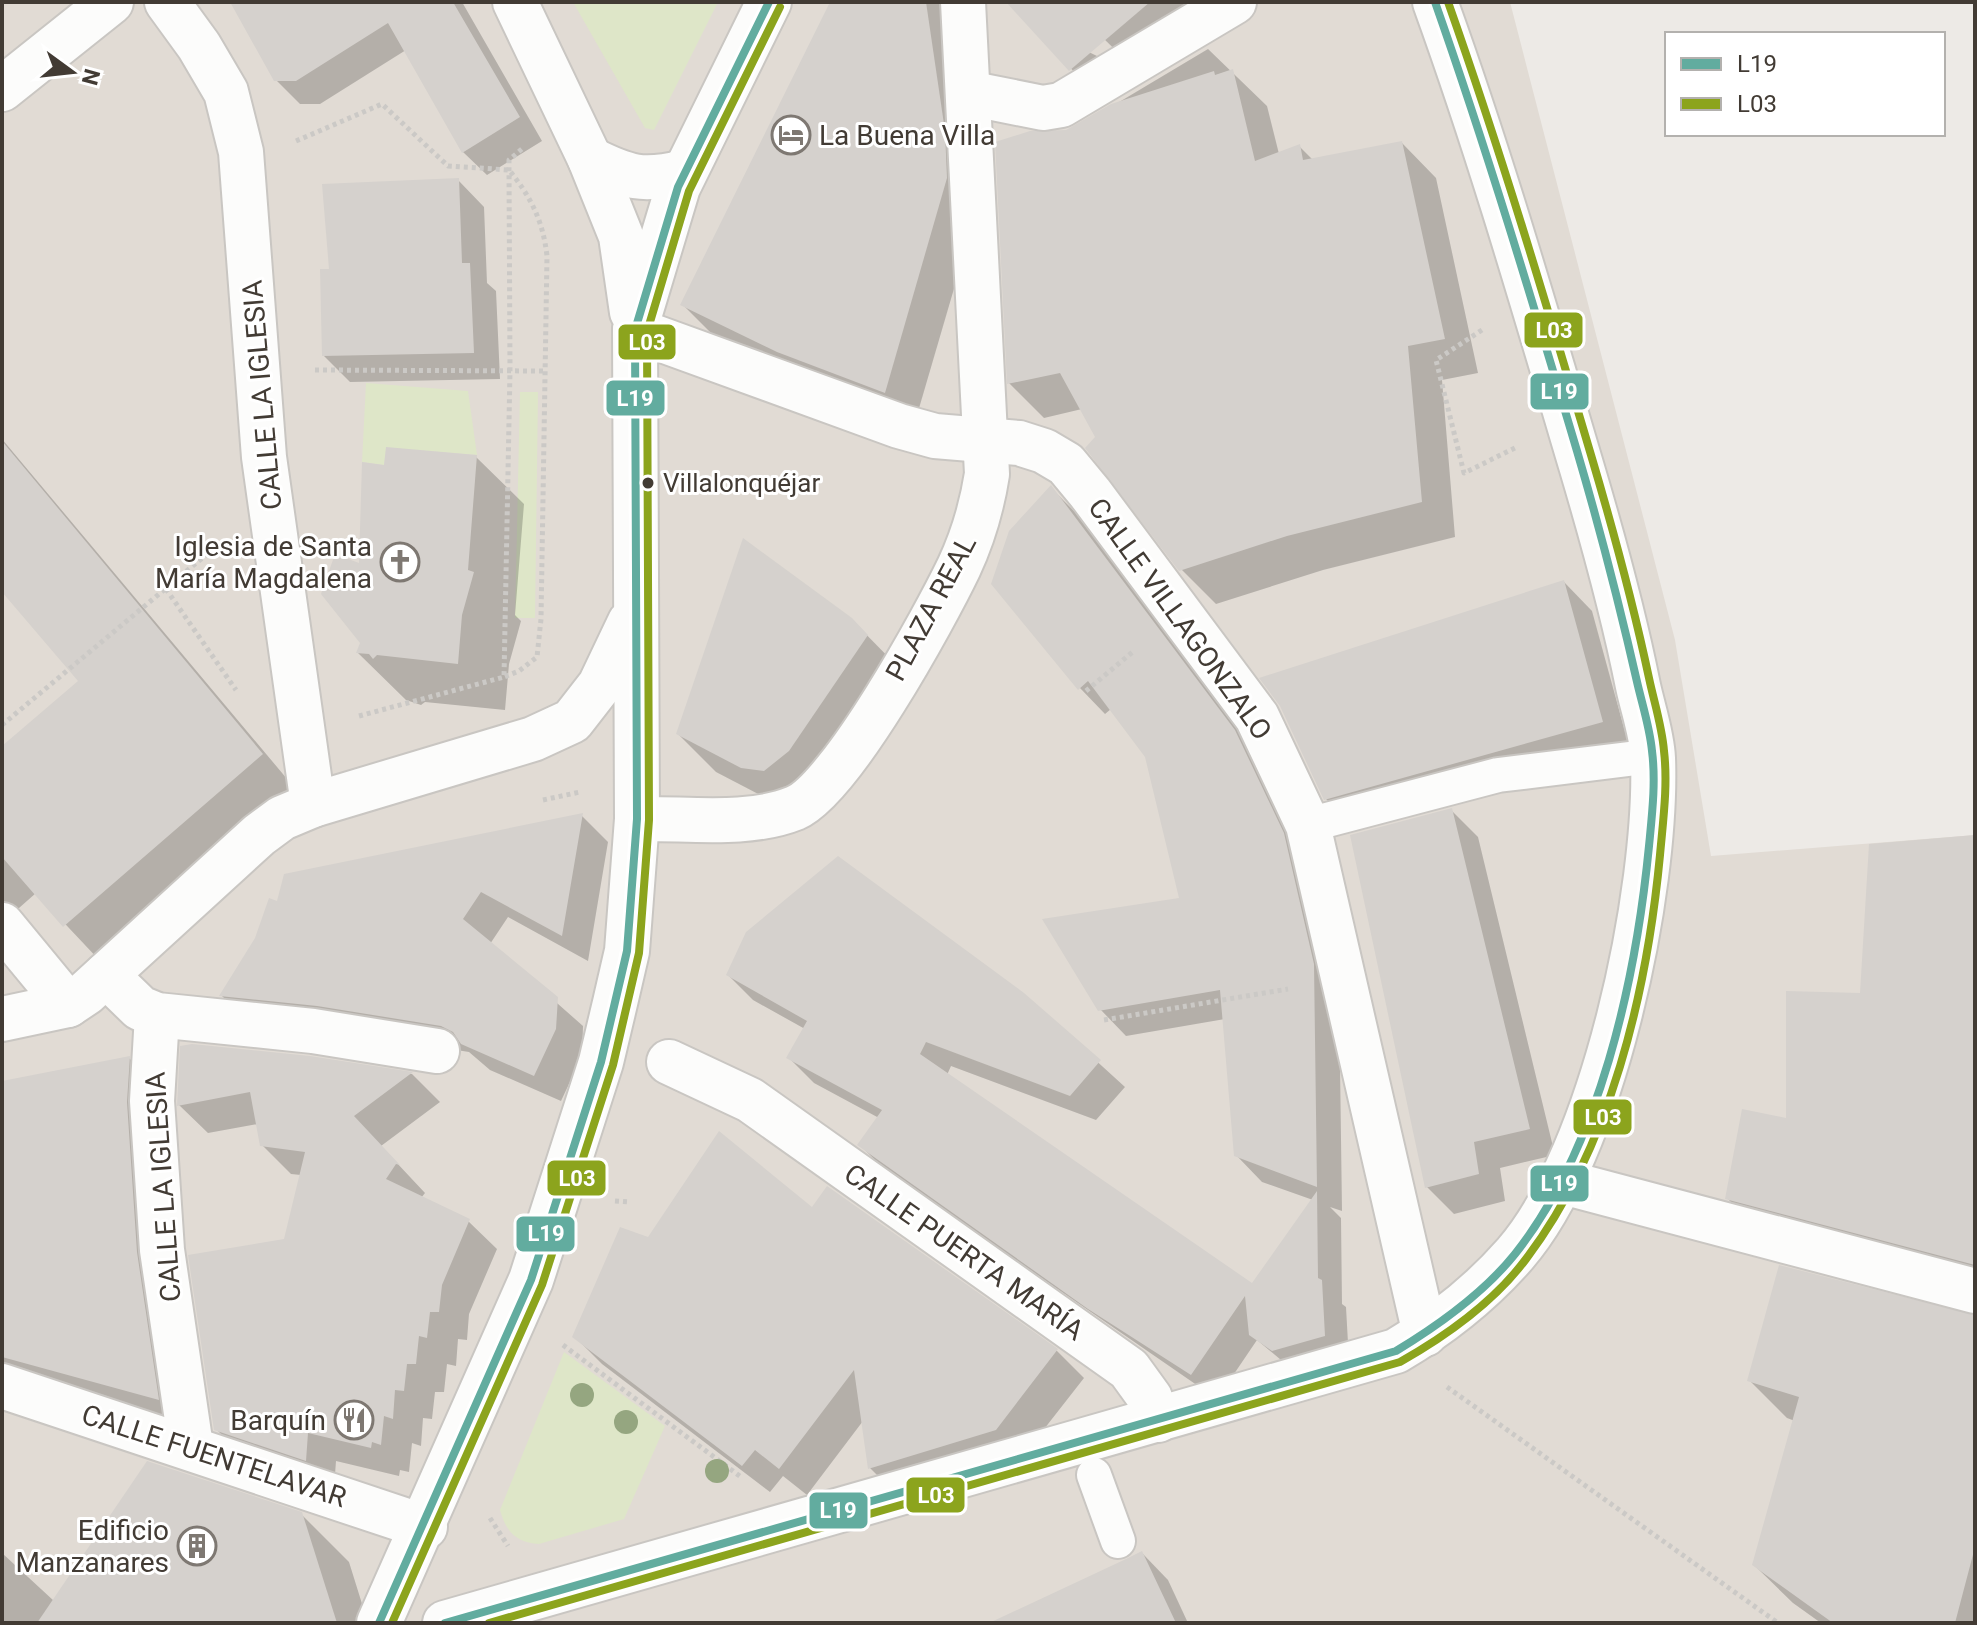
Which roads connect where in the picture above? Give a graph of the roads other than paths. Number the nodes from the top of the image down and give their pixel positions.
1 (111, 2) edge
2 (167, 2) edge
3 (515, 2) edge
4 (769, 2) edge
5 (963, 2) edge
6 (1234, 2) edge
7 (1435, 2) edge
8 (2, 89) edge
9 (968, 93) junction
10 (590, 159) junction
11 (684, 172) junction
12 (635, 330) junction
13 (984, 441) junction
14 (635, 608) junction
15 (572, 721) junction
16 (1653, 756) junction
17 (637, 787) junction
18 (313, 805) junction
19 (1308, 825) junction
20 (2, 925) edge
21 (106, 975) junction
22 (68, 1005) junction
23 (157, 1015) junction
24 (2, 1019) edge
25 (437, 1051) dead end
26 (669, 1062) dead end
27 (1563, 1182) junction
28 (1975, 1291) edge
29 (1410, 1343) junction
30 (2, 1386) edge
31 (1158, 1420) junction
32 (191, 1447) junction
33 (1094, 1475) dead end
34 (425, 1527) junction
35 (1118, 1541) dead end
36 (379, 1623) edge
37 (445, 1623) edge

1 - 8 street
2 - 18 street, CALLE LA IGLESIA
3 - 10 street
4 - 11 street
5 - 9 street
6 - 9 street
7 - 16 street
9 - 13 street
10 - 11 street
10 - 12 street
11 - 12 street
12 - 13 street
12 - 14 street
13 - 17 street, PLAZA REAL
13 - 19 street, CALLE VILLAGONZALO
14 - 15 street
14 - 17 street
15 - 17 street
15 - 18 street
16 - 19 lane
16 - 27 street
17 - 34 street
18 - 21 street
19 - 29 street, CALLE VILLAGONZALO
20 - 22 street
21 - 22 street
21 - 23 street
22 - 24 street
23 - 25 street
23 - 32 street, CALLE LA IGLESIA
26 - 31 street, CALLE PUERTA MARÍA
27 - 28 street
27 - 29 street
29 - 31 street
30 - 32 street, CALLE FUENTELAVAR
31 - 37 street
32 - 34 street, CALLE FUENTELAVAR
33 - 35 lane
34 - 36 street

